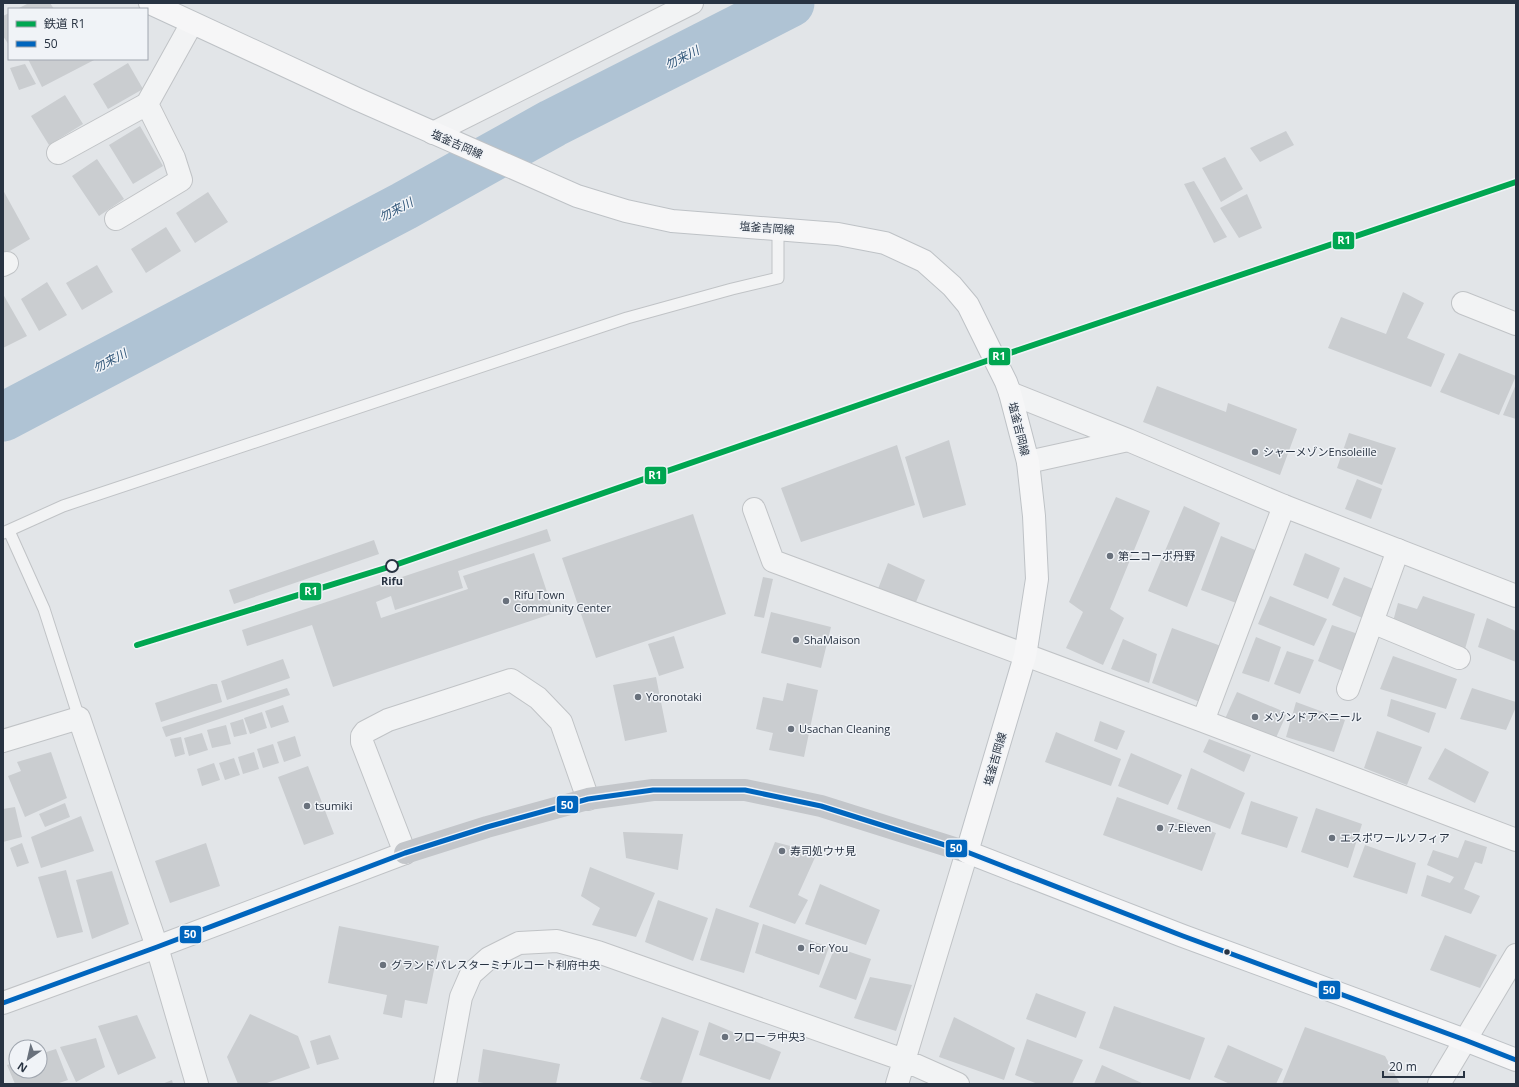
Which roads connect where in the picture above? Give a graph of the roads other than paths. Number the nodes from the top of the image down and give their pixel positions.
1 (150, 3) edge
2 (692, 3) edge
3 (192, 23) junction
4 (147, 104) junction
5 (439, 135) junction
6 (58, 153) dead end
7 (116, 219) dead end
8 (778, 228) junction
9 (1463, 303) dead end
10 (1516, 324) edge
11 (1010, 393) junction
12 (1128, 440) junction
13 (1028, 462) junction
14 (1284, 506) junction
15 (754, 509) dead end
16 (6, 532) edge
17 (1398, 550) junction
18 (1516, 596) edge
19 (1372, 622) junction
20 (1025, 656) junction
21 (1459, 658) dead end
22 (1348, 689) dead end
23 (79, 718) junction
24 (1203, 721) junction
25 (3, 741) edge
26 (588, 799) junction
27 (1516, 840) edge
28 (966, 852) junction
29 (405, 853) junction
30 (157, 947) junction
31 (1516, 955) edge
32 (3, 1002) edge
33 (1465, 1040) junction
34 (904, 1060) junction
35 (1516, 1060) edge
36 (197, 1084) edge
37 (445, 1084) edge
38 (897, 1084) edge
39 (958, 1084) edge
40 (1439, 1084) edge

1 - 3 main road, 塩釜吉岡線
2 - 5 street
3 - 4 street
3 - 5 main road, 塩釜吉岡線
4 - 6 street
4 - 7 street
5 - 8 main road, 塩釜吉岡線
8 - 11 main road, 塩釜吉岡線
8 - 16 lane
9 - 10 street
11 - 12 street
11 - 13 main road, 塩釜吉岡線
12 - 13 street
12 - 14 street
13 - 20 main road, 塩釜吉岡線
14 - 17 street
14 - 24 street
15 - 20 street
16 - 23 lane
17 - 18 street
17 - 19 street
19 - 21 street
19 - 22 street
20 - 24 street
20 - 28 main road, 塩釜吉岡線
23 - 25 street
23 - 30 street
24 - 27 street
26 - 28 main road
26 - 29 main road
26 - 29 street
28 - 33 main road
28 - 34 street
29 - 30 street
30 - 32 street
30 - 36 street
31 - 33 street
33 - 35 main road
33 - 40 street
34 - 37 street
34 - 38 street
34 - 39 street

